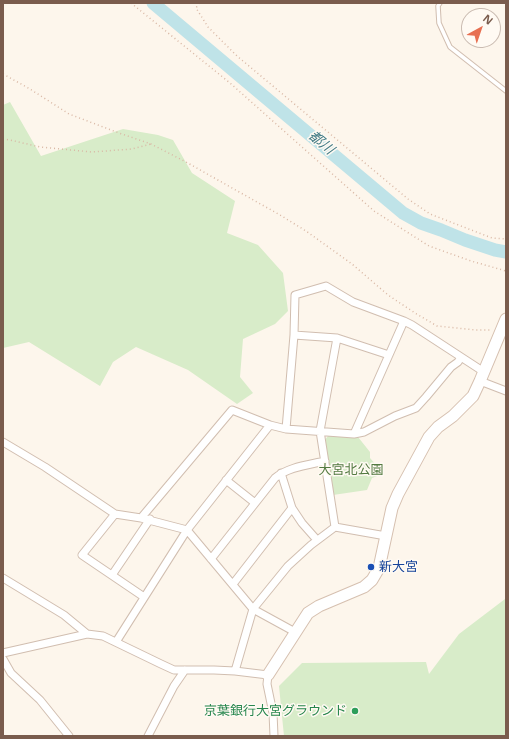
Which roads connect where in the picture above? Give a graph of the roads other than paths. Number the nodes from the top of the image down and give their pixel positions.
1 (440, 3) edge
2 (506, 91) edge
3 (506, 319) edge
4 (404, 321) junction
5 (502, 334) edge
6 (294, 335) junction
7 (337, 338) junction
8 (389, 355) junction
9 (461, 357) junction
10 (482, 376) junction
11 (506, 391) edge
12 (270, 425) junction
13 (286, 429) junction
14 (320, 431) junction
15 (354, 434) junction
16 (3, 442) edge
17 (325, 461) junction
18 (281, 473) junction
19 (226, 480) junction
20 (255, 503) junction
21 (292, 508) junction
22 (115, 514) junction
23 (142, 518) junction
24 (150, 519) junction
25 (335, 527) junction
26 (187, 530) junction
27 (386, 536) junction
28 (317, 540) junction
29 (211, 559) junction
30 (112, 575) junction
31 (3, 578) edge
32 (232, 584) junction
33 (144, 597) junction
34 (253, 609) junction
35 (295, 632) junction
36 (87, 634) junction
37 (116, 642) junction
38 (3, 653) edge
39 (3, 659) edge
40 (185, 670) junction
41 (235, 671) junction
42 (268, 675) junction
43 (69, 736) edge
44 (148, 736) edge
45 (274, 736) edge

1 - 2 lane
3 - 5 street
4 - 6 street
4 - 8 street
4 - 9 street
5 - 10 street
6 - 7 street
6 - 13 street
7 - 8 street
7 - 14 street
8 - 15 street
9 - 10 street
9 - 15 street
10 - 11 street
10 - 27 street
12 - 13 street
12 - 19 street
12 - 23 street
13 - 14 street
14 - 15 street
14 - 17 street
16 - 22 street
17 - 18 street
17 - 25 street
18 - 20 street
18 - 21 street
19 - 20 street
19 - 26 street
20 - 29 street
21 - 28 street
21 - 32 street
22 - 23 street
22 - 30 street
23 - 24 street
24 - 26 street
24 - 30 street
25 - 27 street
25 - 28 street
26 - 29 street
26 - 33 street
27 - 35 street
28 - 34 street
29 - 32 street
30 - 33 street
31 - 36 street
32 - 34 street
33 - 37 street
34 - 35 street
34 - 41 street
35 - 42 street
36 - 37 street
36 - 38 street
37 - 40 street
39 - 43 street
40 - 41 street
40 - 44 street
41 - 42 street
42 - 45 street

